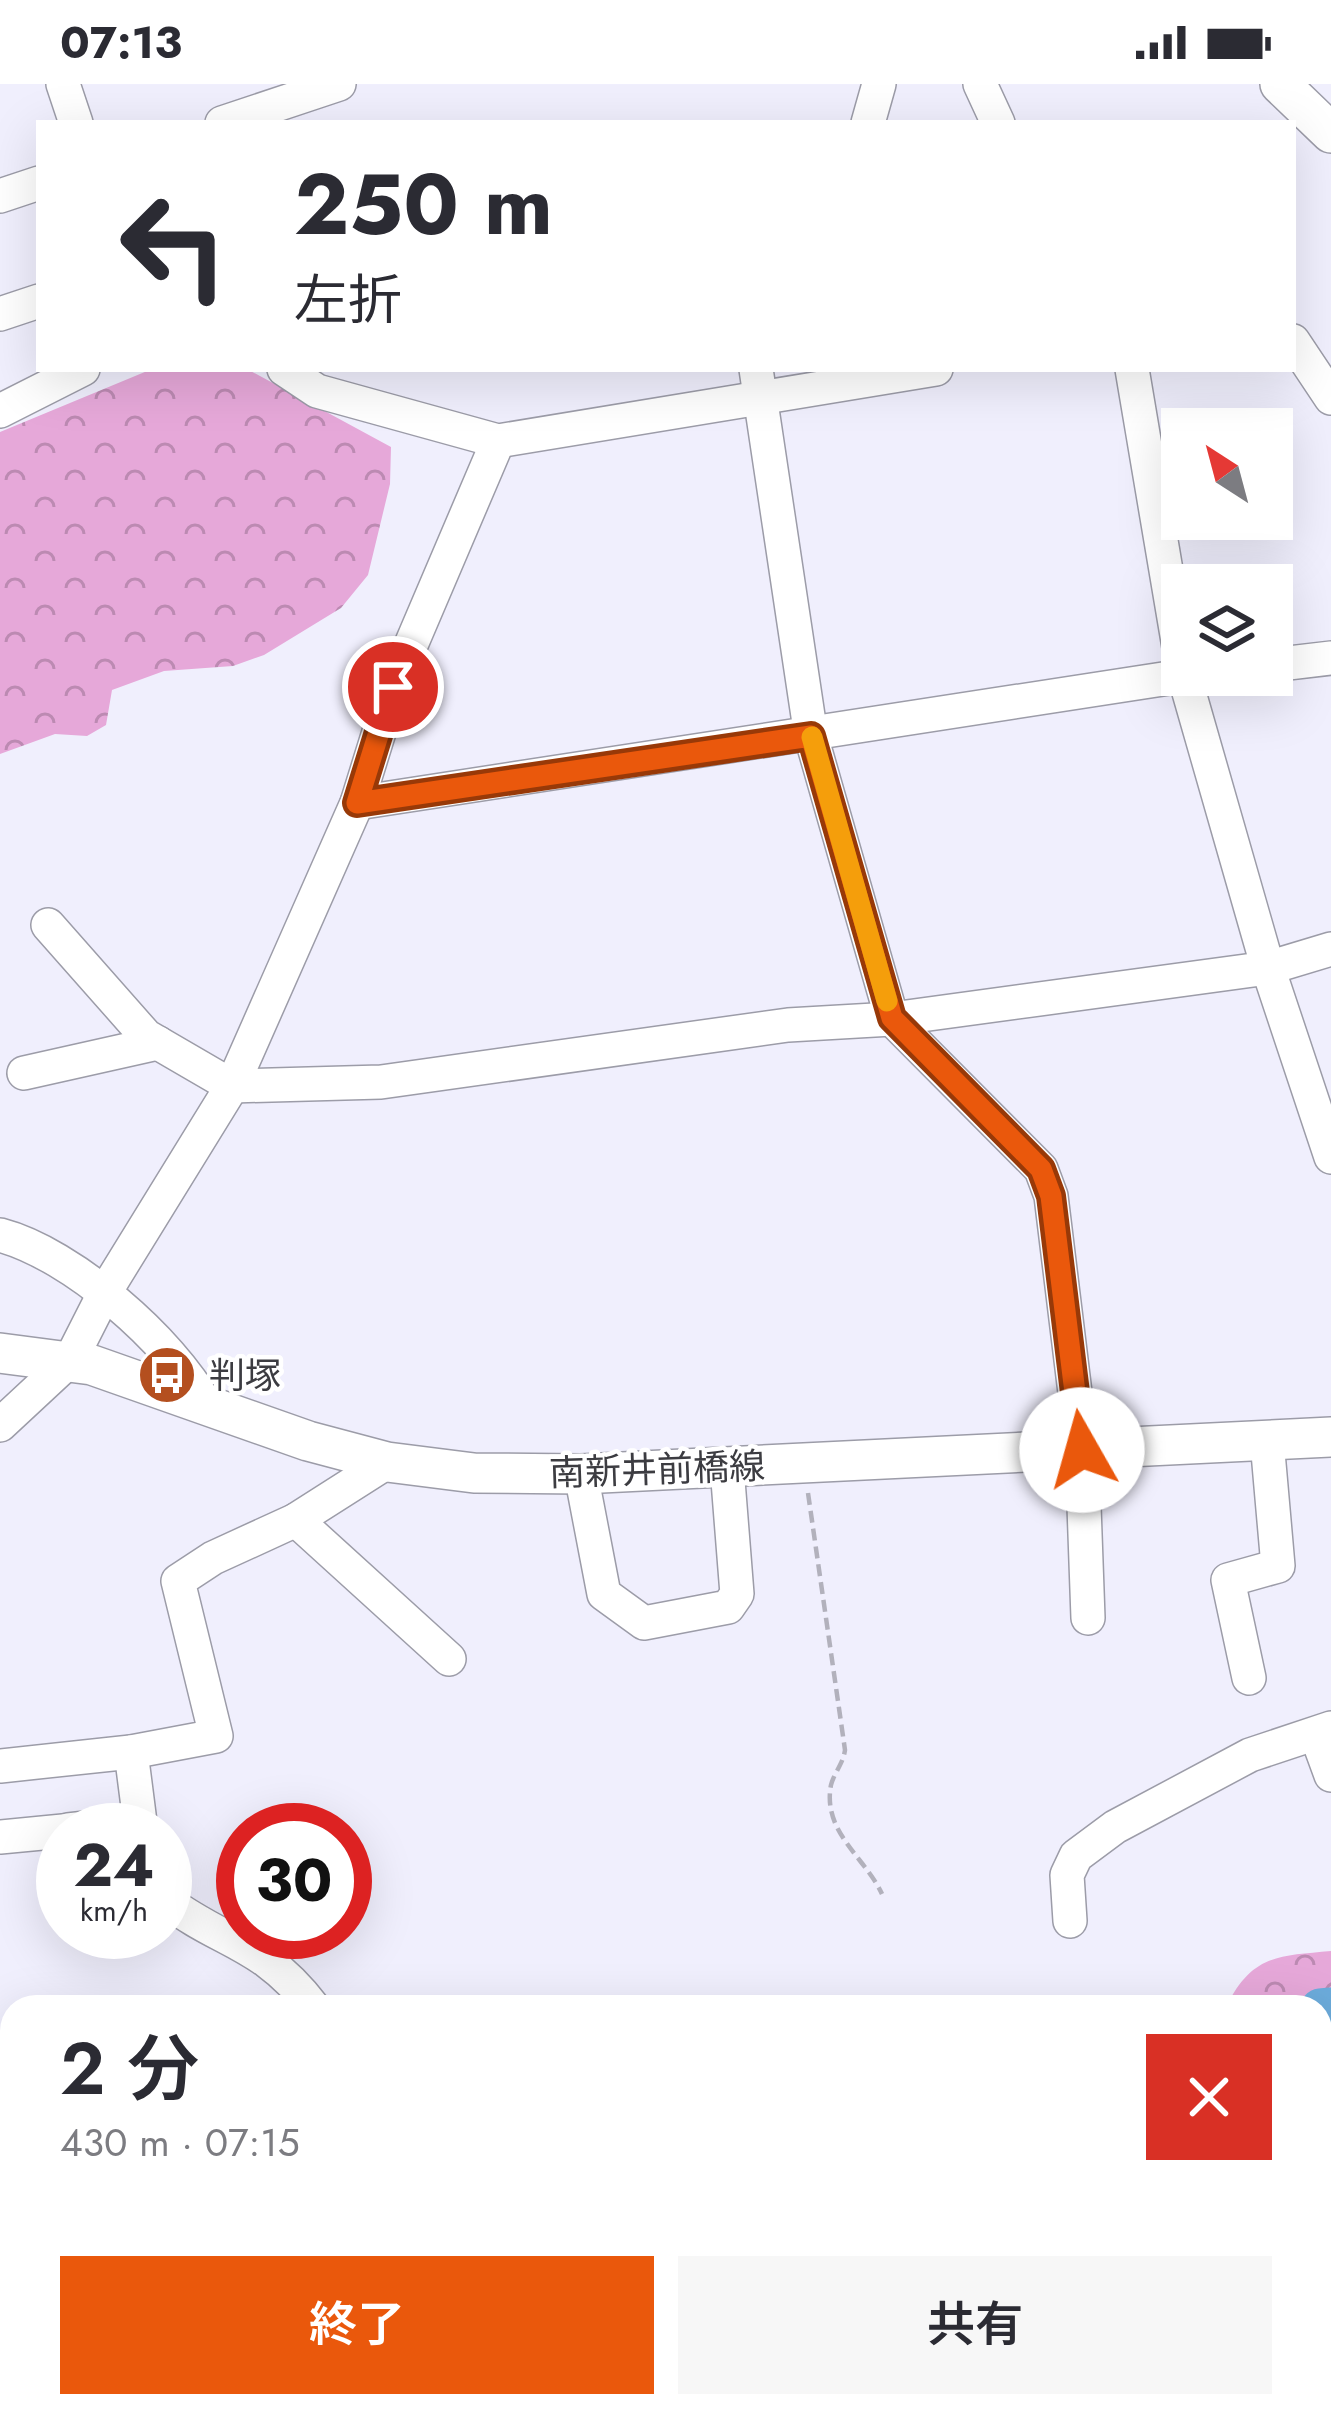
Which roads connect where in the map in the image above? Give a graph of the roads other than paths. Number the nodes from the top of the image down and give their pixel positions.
1 (63, 84) edge
2 (339, 84) edge
3 (879, 84) edge
4 (980, 84) edge
5 (1280, 84) edge
6 (260, 117) edge
7 (75, 120) edge
8 (869, 120) edge
9 (997, 120) edge
10 (1331, 133) edge
11 (36, 184) edge
12 (0, 196) edge
13 (36, 302) edge
14 (0, 314) edge
15 (1296, 346) edge
16 (77, 372) edge
17 (288, 372) edge
18 (898, 372) edge
19 (1133, 372) edge
20 (758, 383) edge
21 (1331, 398) edge
22 (0, 411) edge
23 (497, 440) junction
24 (1165, 564) edge
25 (1331, 658) edge
26 (1293, 663) edge
27 (1161, 679) edge
28 (1192, 696) edge
29 (811, 736) junction
30 (357, 803) junction
31 (48, 925) dead end
32 (1331, 950) edge
33 (1268, 968) junction
34 (892, 1018) junction
35 (158, 1043) junction
36 (24, 1072) dead end
37 (232, 1086) junction
38 (1331, 1157) edge
39 (0, 1235) edge
40 (105, 1292) junction
41 (0, 1353) edge
42 (71, 1359) junction
43 (206, 1405) junction
44 (0, 1425) edge
45 (1331, 1437) edge
46 (1267, 1441) junction
47 (1082, 1450) junction
48 (387, 1462) junction
49 (727, 1468) junction
50 (580, 1474) junction
51 (296, 1520) junction
52 (1088, 1618) dead end
53 (449, 1659) dead end
54 (1249, 1678) dead end
55 (1323, 1731) edge
56 (131, 1752) junction
57 (0, 1766) edge
58 (1331, 1774) edge
59 (138, 1803) edge
60 (36, 1833) edge
61 (0, 1837) edge
62 (192, 1914) edge
63 (1070, 1921) dead end
64 (303, 1995) edge

1 - 7 street
2 - 6 street
3 - 8 street
4 - 9 street
5 - 10 main road
11 - 12 street
13 - 14 street
15 - 21 street
16 - 22 street
17 - 23 street
18 - 20 street
19 - 24 street
20 - 23 street
20 - 29 street
23 - 30 street
25 - 26 street
27 - 29 street
28 - 33 street
29 - 30 street
29 - 34 street
30 - 37 street
31 - 35 street
32 - 33 street
33 - 34 street
33 - 38 street
34 - 37 street
34 - 47 street
35 - 36 street
35 - 37 street
37 - 40 street
39 - 40 street
40 - 42 street
40 - 43 street
41 - 42 main road, 南新井前橋線
42 - 43 main road, 南新井前橋線
42 - 44 street
43 - 48 main road, 南新井前橋線
45 - 46 main road, 南新井前橋線
46 - 47 main road, 南新井前橋線
46 - 54 street
47 - 49 main road, 南新井前橋線
47 - 52 street
48 - 50 main road, 南新井前橋線
48 - 51 street
49 - 50 main road, 南新井前橋線
49 - 50 street
51 - 53 street
51 - 56 street
55 - 58 street
55 - 63 street
56 - 57 street
56 - 59 street
60 - 61 street
62 - 64 street

